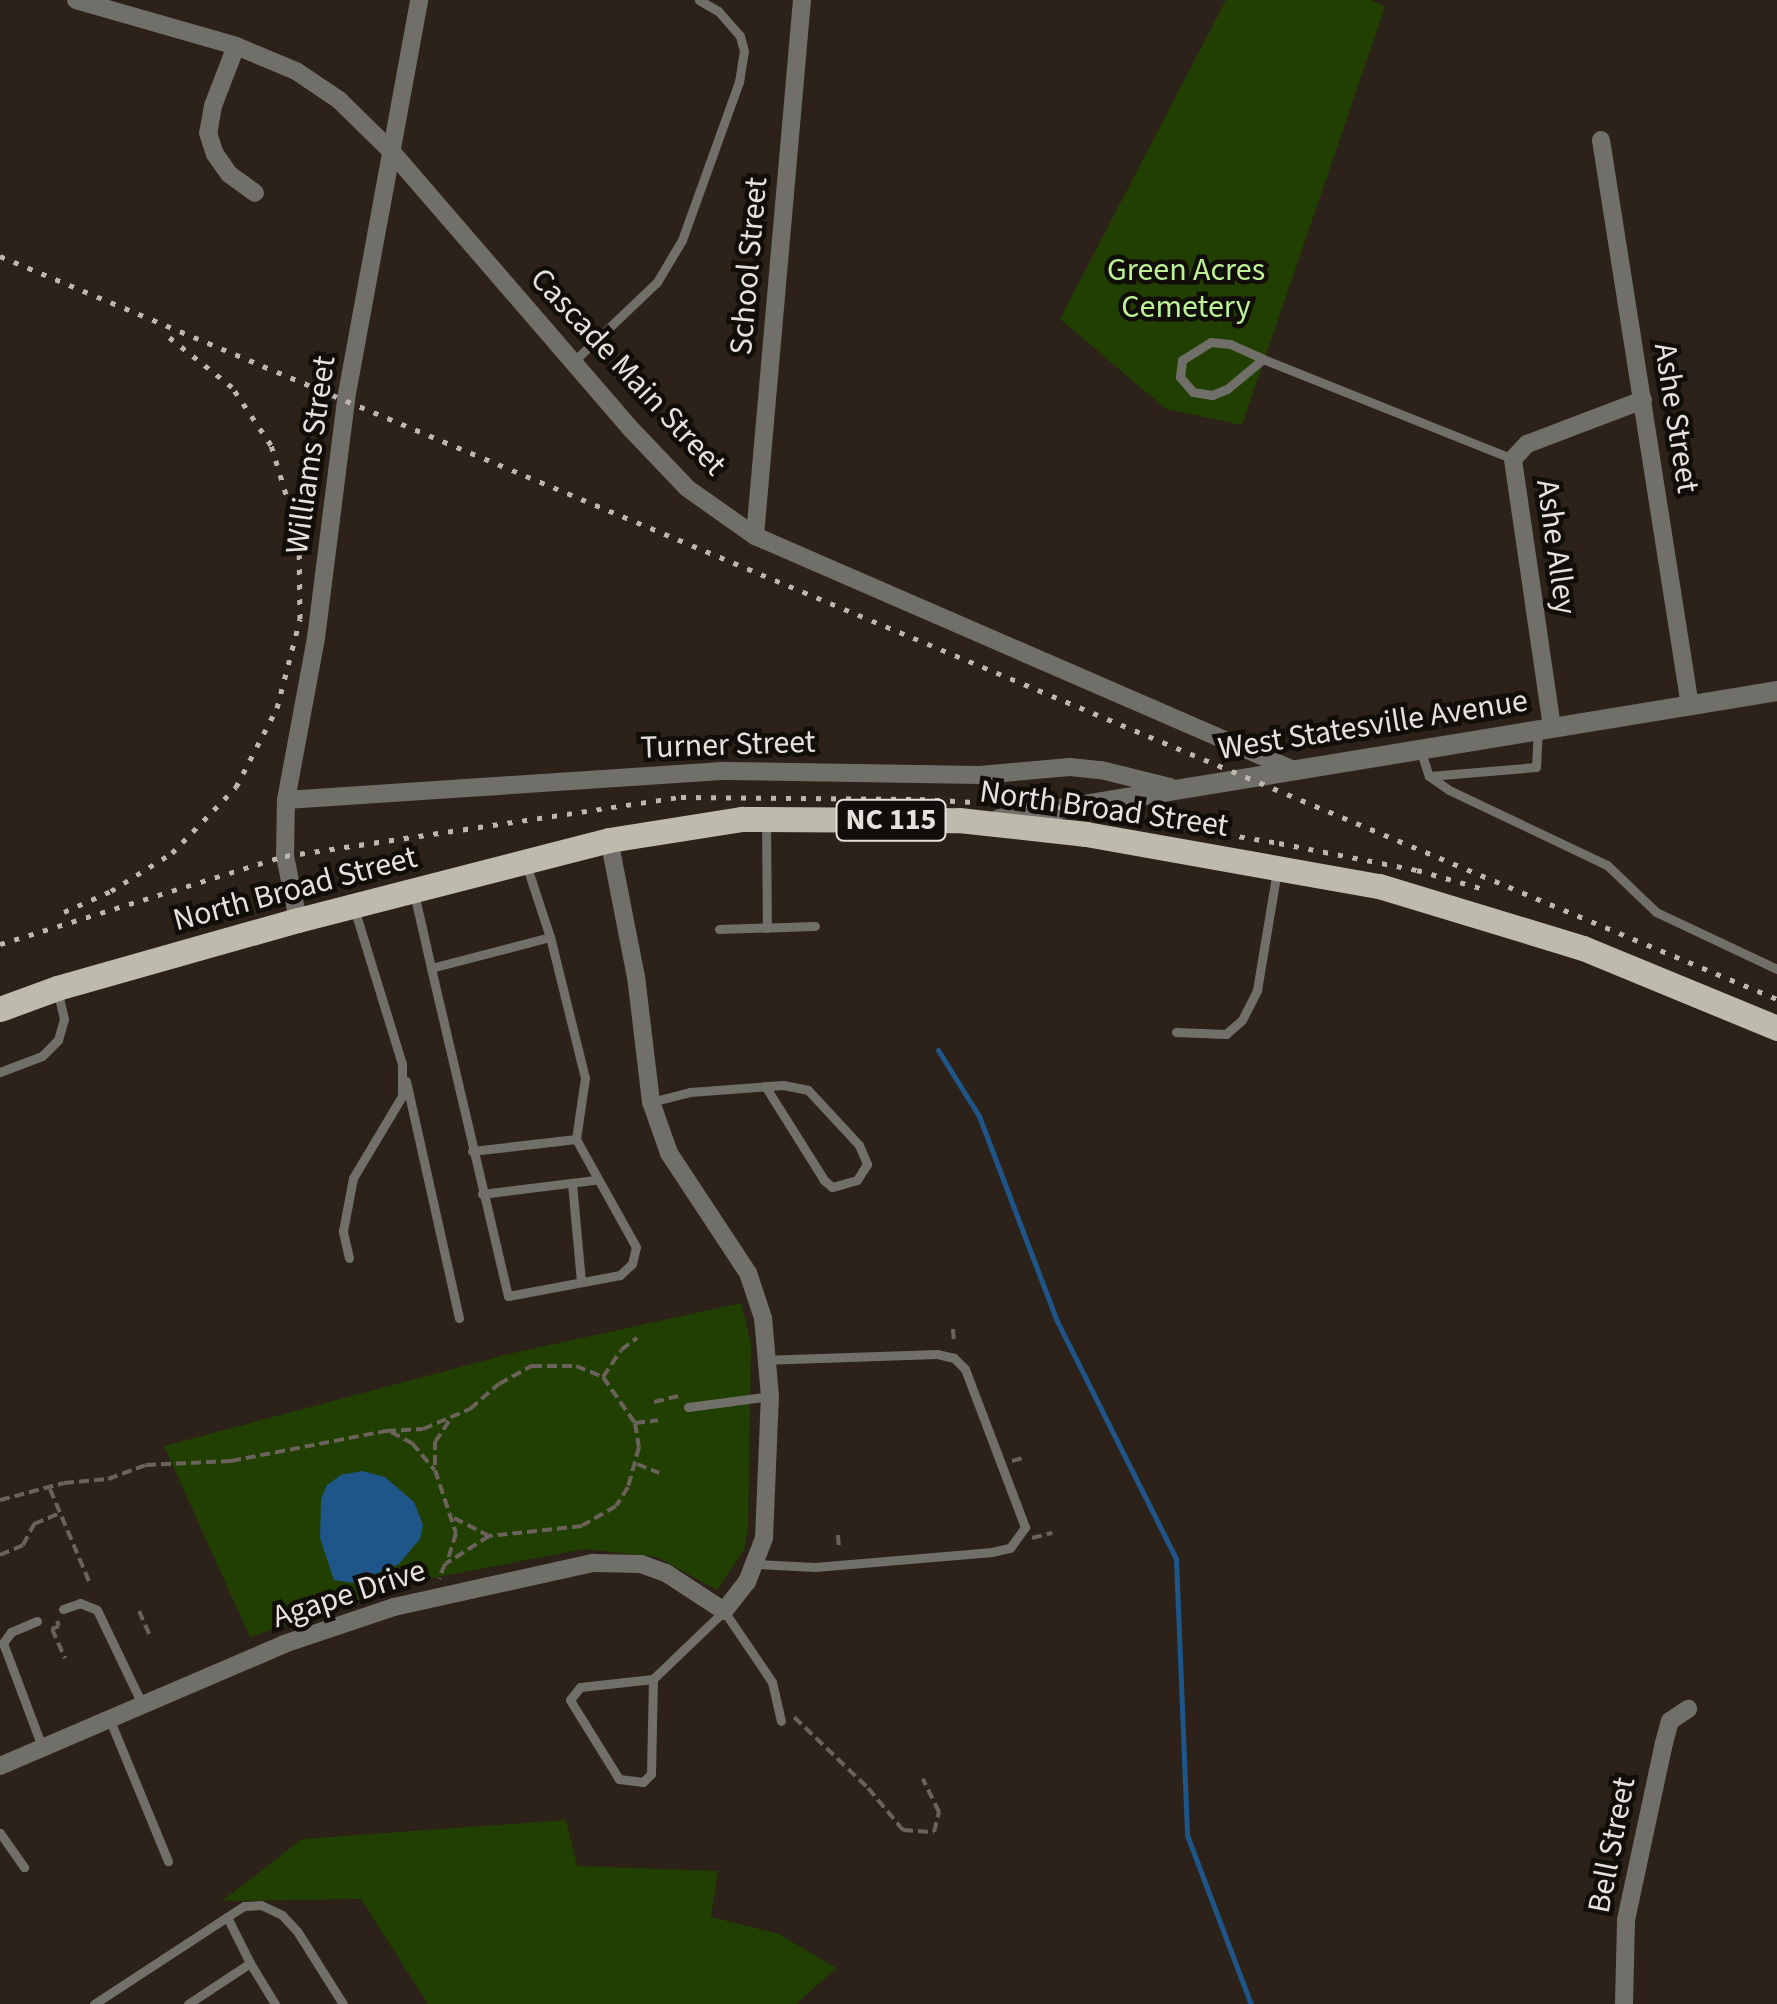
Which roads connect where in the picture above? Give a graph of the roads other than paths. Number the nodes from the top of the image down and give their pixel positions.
1 (76, 0) edge
2 (419, 0) edge
3 (699, 0) edge
4 (802, 0) edge
5 (236, 46) junction
6 (1600, 140) dead end
7 (391, 150) junction
8 (255, 193) dead end
9 (1263, 360) junction
10 (573, 362) junction
11 (1643, 400) junction
12 (1513, 459) junction
13 (754, 536) junction
14 (1777, 692) edge
15 (1690, 706) junction
16 (1545, 728) junction
17 (1420, 750) junction
18 (1296, 772) junction
19 (1429, 776) junction
20 (1170, 788) junction
21 (286, 800) junction
22 (766, 819) junction
23 (979, 822) junction
24 (608, 840) junction
25 (525, 861) junction
26 (1278, 868) junction
27 (413, 890) junction
28 (354, 906) junction
29 (298, 920) junction
30 (815, 926) dead end
31 (767, 928) junction
32 (719, 930) dead end
33 (550, 937) junction
34 (431, 968) junction
35 (1777, 969) edge
36 (56, 988) junction
37 (0, 1009) edge
38 (1777, 1028) edge
39 (1176, 1032) dead end
40 (402, 1064) junction
41 (0, 1072) edge
42 (764, 1086) junction
43 (651, 1102) junction
44 (576, 1139) junction
45 (472, 1151) junction
46 (595, 1180) junction
47 (572, 1183) junction
48 (482, 1194) junction
49 (349, 1258) dead end
50 (581, 1282) junction
51 (459, 1318) dead end
52 (769, 1360) junction
53 (770, 1396) junction
54 (688, 1407) dead end
55 (756, 1564) junction
56 (63, 1609) dead end
57 (724, 1611) junction
58 (37, 1620) dead end
59 (653, 1678) junction
60 (142, 1704) junction
61 (1688, 1709) dead end
62 (109, 1718) junction
63 (781, 1721) dead end
64 (42, 1747) junction
65 (0, 1766) edge
66 (0, 1833) edge
67 (168, 1861) dead end
68 (24, 1867) dead end
69 (226, 1917) junction
70 (250, 1963) junction
71 (94, 2004) edge
72 (188, 2004) edge
73 (275, 2004) edge
74 (342, 2004) edge
75 (1624, 2004) edge

1 - 5 street, Cascade Main Street
2 - 7 street, Williams Street
3 - 10 lane
4 - 13 street, School Street
5 - 7 street, Cascade Main Street
5 - 8 street
6 - 11 street, Ashe Street
7 - 10 street, Cascade Main Street
7 - 21 street, Williams Street
9 - 9 lane
9 - 12 lane
10 - 13 street, Cascade Main Street
11 - 12 street, Ashe Alley
11 - 15 street, Ashe Street
12 - 16 street, Ashe Alley
13 - 18 street, Cascade Main Street
14 - 15 street, West Statesville Avenue
15 - 16 street, West Statesville Avenue
16 - 17 street, West Statesville Avenue
16 - 19 lane
17 - 18 street, West Statesville Avenue
17 - 19 lane
18 - 20 street, West Statesville Avenue
19 - 35 lane
20 - 21 street, Turner Street
20 - 23 street, West Statesville Avenue
21 - 29 street, Williams Street
22 - 23 main road, North Broad Street / NC 115
22 - 24 main road, North Broad Street / NC 115
22 - 31 lane
23 - 26 main road, North Broad Street / NC 115
24 - 25 main road, North Broad Street / NC 115
24 - 43 street
25 - 27 main road, North Broad Street / NC 115
25 - 33 lane
26 - 38 main road, North Broad Street / NC 115
26 - 39 lane
27 - 28 main road, North Broad Street / NC 115
27 - 34 lane
28 - 29 main road, North Broad Street / NC 115
28 - 40 lane
29 - 36 main road, North Broad Street / NC 115
30 - 31 lane
31 - 32 lane
33 - 34 lane
33 - 44 lane
34 - 45 lane
36 - 37 main road, North Broad Street / NC 115
36 - 41 lane
40 - 49 lane
40 - 51 lane
42 - 42 lane
42 - 43 lane
43 - 52 street
44 - 45 lane
44 - 46 lane
45 - 48 lane
46 - 47 lane
46 - 50 lane
47 - 48 lane
47 - 50 lane
48 - 50 lane
52 - 53 street
52 - 55 lane
53 - 54 lane
53 - 55 street
55 - 57 street
56 - 60 lane
57 - 59 lane
57 - 60 street, Agape Drive
57 - 63 lane
58 - 64 lane
59 - 59 lane
60 - 62 street, Agape Drive
61 - 75 street, Bell Street
62 - 64 street, Agape Drive
62 - 67 lane
64 - 65 street, Agape Drive
66 - 68 lane
69 - 70 lane
69 - 71 lane
69 - 74 lane
70 - 72 lane
70 - 73 lane

